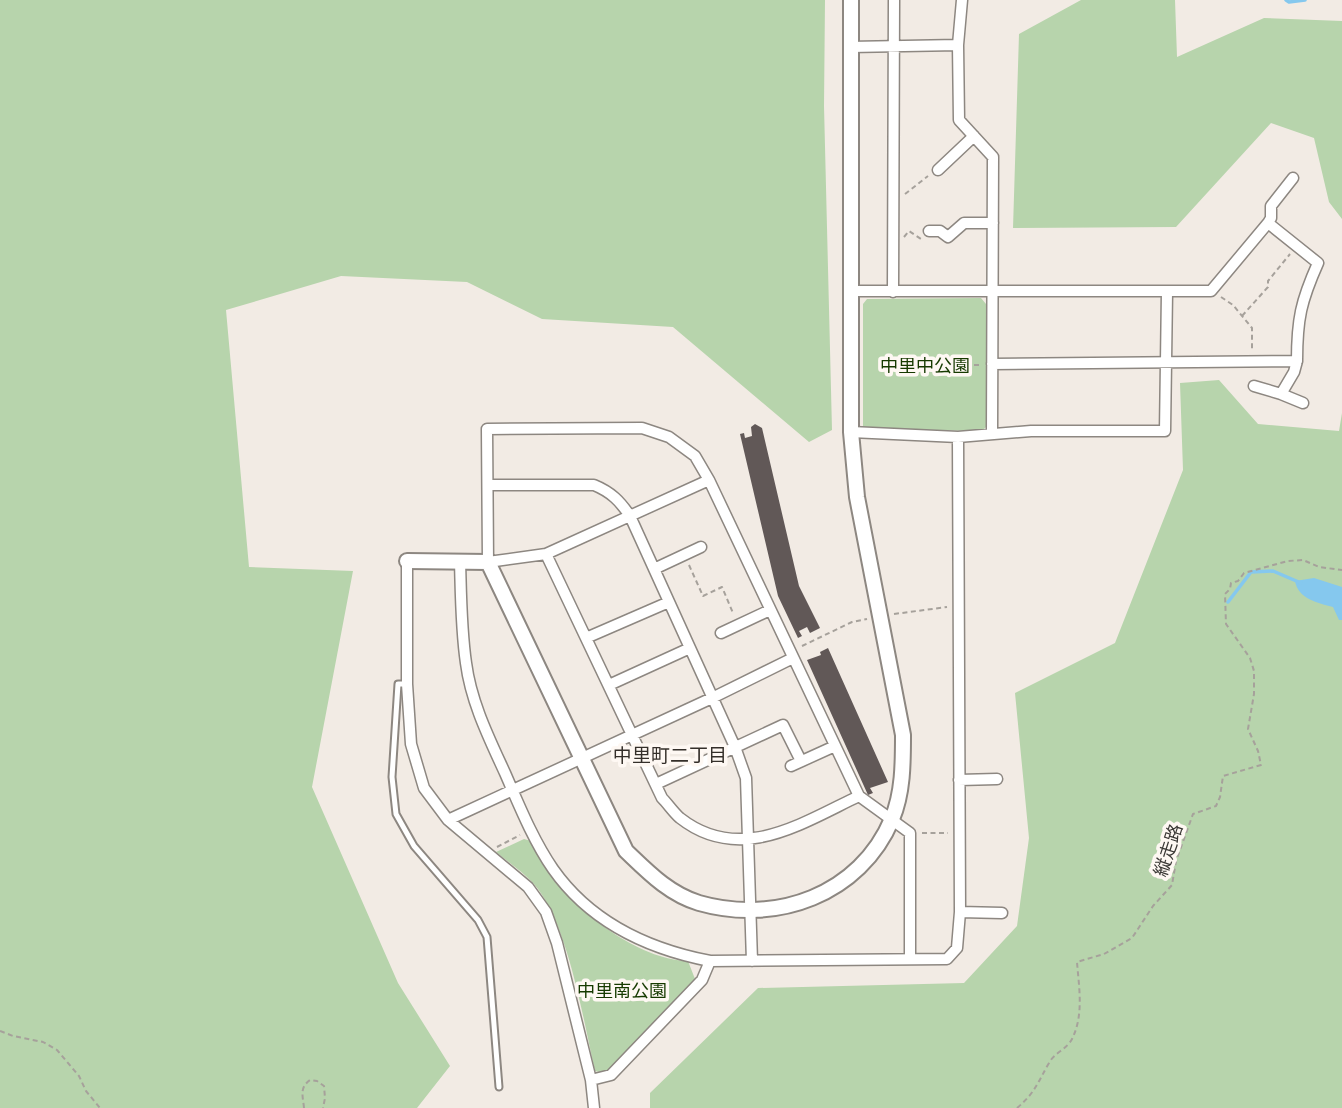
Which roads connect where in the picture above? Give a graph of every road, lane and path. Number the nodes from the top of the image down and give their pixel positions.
1 (850, 0) edge
2 (894, 0) edge
3 (962, 0) edge
4 (958, 45) junction
5 (894, 46) junction
6 (850, 47) junction
7 (974, 136) junction
8 (937, 170) joint
9 (1293, 178) dead end
10 (894, 204) junction
11 (993, 222) junction
12 (1268, 223) junction
13 (929, 231) joint
14 (894, 240) junction
15 (1296, 246) junction
16 (851, 291) junction
17 (1211, 291) junction
18 (893, 292) junction
19 (992, 292) junction
20 (1167, 292) junction
21 (1242, 316) junction
22 (1252, 361) junction
23 (1297, 361) junction
24 (1166, 362) junction
25 (992, 364) junction
26 (1254, 386) dead end
27 (1281, 394) junction
28 (1303, 403) dead end
29 (851, 432) junction
30 (992, 434) junction
31 (958, 437) junction
32 (709, 480) junction
33 (488, 485) junction
34 (630, 516) junction
35 (701, 547) dead end
36 (546, 554) junction
37 (684, 555) junction
38 (407, 561) joint
39 (460, 561) junction
40 (488, 562) junction
41 (654, 569) junction
42 (1342, 570) edge
43 (669, 602) junction
44 (770, 610) junction
45 (738, 625) junction
46 (721, 633) dead end
47 (586, 638) junction
48 (690, 648) junction
49 (793, 658) junction
50 (407, 684) junction
51 (609, 685) junction
52 (712, 698) junction
53 (633, 735) junction
54 (835, 746) junction
55 (734, 747) junction
56 (581, 759) junction
57 (997, 779) dead end
58 (958, 780) junction
59 (656, 784) junction
60 (513, 790) junction
61 (859, 796) junction
62 (892, 818) junction
63 (448, 820) junction
64 (531, 830) junction
65 (958, 832) junction
66 (910, 833) junction
67 (748, 841) junction
68 (486, 852) junction
69 (751, 911) junction
70 (960, 912) junction
71 (1002, 913) dead end
72 (910, 959) junction
73 (710, 961) junction
74 (752, 961) junction
75 (0, 1031) edge
76 (591, 1080) junction
77 (499, 1087) dead end
78 (100, 1108) edge
79 (304, 1108) edge
80 (323, 1108) edge
81 (594, 1108) edge
82 (1017, 1108) edge

1 - 6 street
2 - 5 street
3 - 4 street
4 - 5 street
4 - 7 street
5 - 6 street
5 - 10 street
6 - 16 street
7 - 8 street
7 - 11 street
8 - 10 path
9 - 12 street
10 - 14 street
11 - 13 street
11 - 19 street
12 - 15 street
12 - 17 street
13 - 14 path
14 - 18 street
15 - 21 path
15 - 23 street
16 - 18 street
16 - 29 street
17 - 20 street
17 - 21 path
18 - 19 street
19 - 20 street
19 - 25 street
20 - 24 street
21 - 22 path
22 - 23 street
22 - 24 street
23 - 27 street
24 - 25 street
24 - 30 street
25 - 30 street
26 - 27 street
27 - 28 street
29 - 31 street
29 - 62 street
30 - 31 street
31 - 58 street
32 - 33 street
32 - 34 street
32 - 44 street
33 - 34 street
33 - 40 street
34 - 36 street
34 - 41 street
35 - 37 street
36 - 40 street
36 - 47 street
37 - 41 street
37 - 45 path
38 - 39 street
38 - 50 street
39 - 40 street
39 - 60 street
40 - 56 street
41 - 43 street
42 - 82 path, 縦走路
43 - 47 street
43 - 48 street
44 - 45 street
44 - 49 street
45 - 46 street
47 - 51 street
48 - 51 street
48 - 52 street
49 - 52 street
49 - 54 street
50 - 63 street
50 - 77 lane
51 - 53 street
52 - 53 street
52 - 55 street
53 - 56 street
53 - 59 street
54 - 55 street
54 - 61 street
55 - 59 street
55 - 67 street
56 - 60 street
56 - 69 street
57 - 58 street
58 - 65 street
59 - 67 street
60 - 63 street
60 - 64 street
61 - 62 street
61 - 67 street
62 - 66 street
62 - 69 street
63 - 68 street
64 - 68 path
64 - 73 street
65 - 66 path
65 - 70 street
66 - 72 street
67 - 69 street
68 - 76 street
69 - 74 street
70 - 71 street
70 - 72 street
72 - 74 street
73 - 74 street
73 - 76 street
75 - 78 path
76 - 81 street
79 - 80 path

